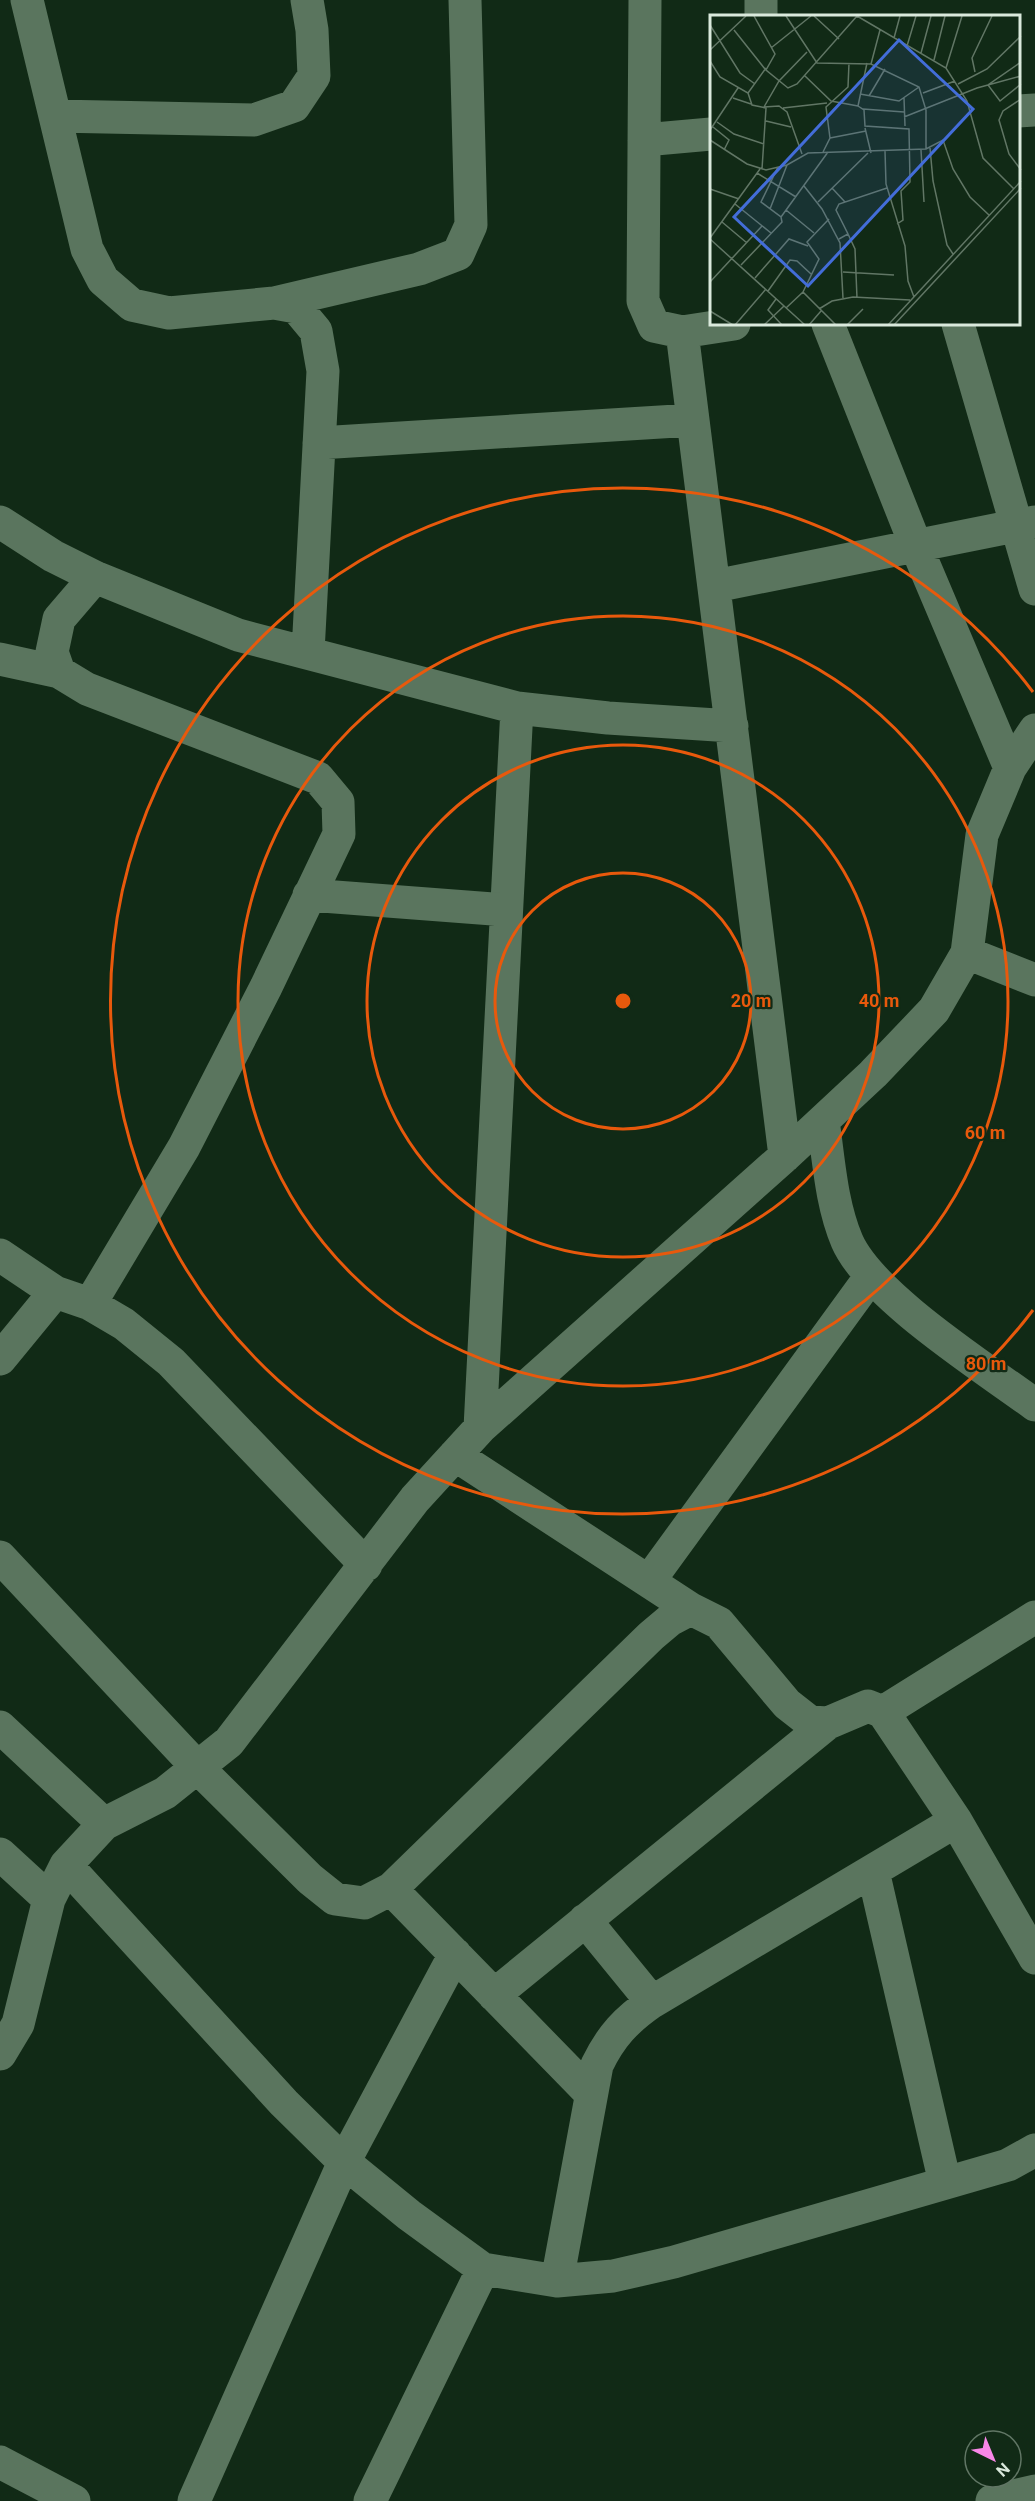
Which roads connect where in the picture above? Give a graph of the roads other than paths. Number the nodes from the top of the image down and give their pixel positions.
1 (27, 0) edge
2 (307, 0) edge
3 (465, 0) edge
4 (645, 0) edge
5 (1035, 110) edge
6 (1020, 111) edge
7 (55, 116) junction
8 (710, 134) edge
9 (644, 140) junction
10 (274, 303) junction
11 (722, 326) edge
12 (829, 326) edge
13 (959, 326) edge
14 (682, 332) junction
15 (693, 420) junction
16 (319, 443) junction
17 (0, 522) edge
18 (1026, 524) edge
19 (916, 546) junction
20 (95, 577) junction
21 (715, 586) junction
22 (1035, 589) edge
23 (308, 652) junction
24 (0, 659) edge
25 (59, 672) junction
26 (517, 708) junction
27 (732, 726) junction
28 (1035, 730) edge
29 (1010, 768) junction
30 (309, 895) junction
31 (507, 910) junction
32 (968, 953) junction
33 (1035, 980) edge
34 (823, 1121) junction
35 (785, 1156) junction
36 (0, 1255) edge
37 (871, 1276) junction
38 (55, 1292) junction
39 (90, 1304) junction
40 (0, 1359) edge
41 (1035, 1405) edge
42 (480, 1428) junction
43 (455, 1455) junction
44 (0, 1557) edge
45 (366, 1565) junction
46 (649, 1581) junction
47 (691, 1609) junction
48 (1035, 1617) edge
49 (883, 1712) junction
50 (828, 1724) junction
51 (0, 1727) edge
52 (198, 1768) junction
53 (956, 1821) junction
54 (104, 1824) junction
55 (0, 1854) edge
56 (66, 1865) junction
57 (873, 1870) junction
58 (391, 1889) junction
59 (49, 1899) junction
60 (585, 1920) junction
61 (455, 1954) junction
62 (1035, 1958) edge
63 (494, 1995) junction
64 (652, 2002) junction
65 (0, 2054) edge
66 (591, 2094) junction
67 (1035, 2150) edge
68 (344, 2162) junction
69 (945, 2183) junction
70 (483, 2269) junction
71 (557, 2280) junction
72 (0, 2462) edge
73 (1035, 2491) edge
74 (74, 2501) edge
75 (194, 2501) edge
76 (370, 2501) edge
77 (993, 2501) edge

1 - 7 street
2 - 7 street
3 - 10 street
4 - 9 street
5 - 6 street
7 - 10 street
8 - 9 street
9 - 14 street
10 - 16 street
11 - 14 street
12 - 19 street
13 - 18 street
14 - 15 street
15 - 16 street
15 - 21 street
16 - 23 street
17 - 20 street
18 - 19 street
18 - 22 street
19 - 21 street
19 - 29 street
20 - 23 street
20 - 25 street
21 - 27 street
23 - 26 street
24 - 25 street
25 - 30 street
26 - 27 street
26 - 31 street
27 - 35 street
28 - 29 street
29 - 32 street
30 - 31 street
30 - 39 street
31 - 42 street
32 - 33 street
32 - 34 street
34 - 35 street
34 - 37 street
35 - 42 street
36 - 38 street
37 - 41 street
37 - 46 street
38 - 39 street
38 - 40 street
39 - 45 street
42 - 43 street
43 - 45 street
43 - 46 street
44 - 52 street
45 - 52 street
46 - 47 street
47 - 50 street
47 - 58 street
48 - 49 street
49 - 50 street
49 - 53 street
50 - 60 street
51 - 54 street
52 - 54 street
52 - 58 street
53 - 57 street
53 - 62 street
54 - 56 street
55 - 59 street
56 - 59 street
56 - 68 street
57 - 64 street
57 - 69 street
58 - 61 street
59 - 65 street
60 - 63 street
60 - 64 street
61 - 63 street
61 - 68 street
63 - 66 street
64 - 66 street
66 - 71 street
67 - 69 street
68 - 70 street
68 - 75 street
69 - 71 street
70 - 71 street
70 - 76 street
72 - 74 street
73 - 77 street

